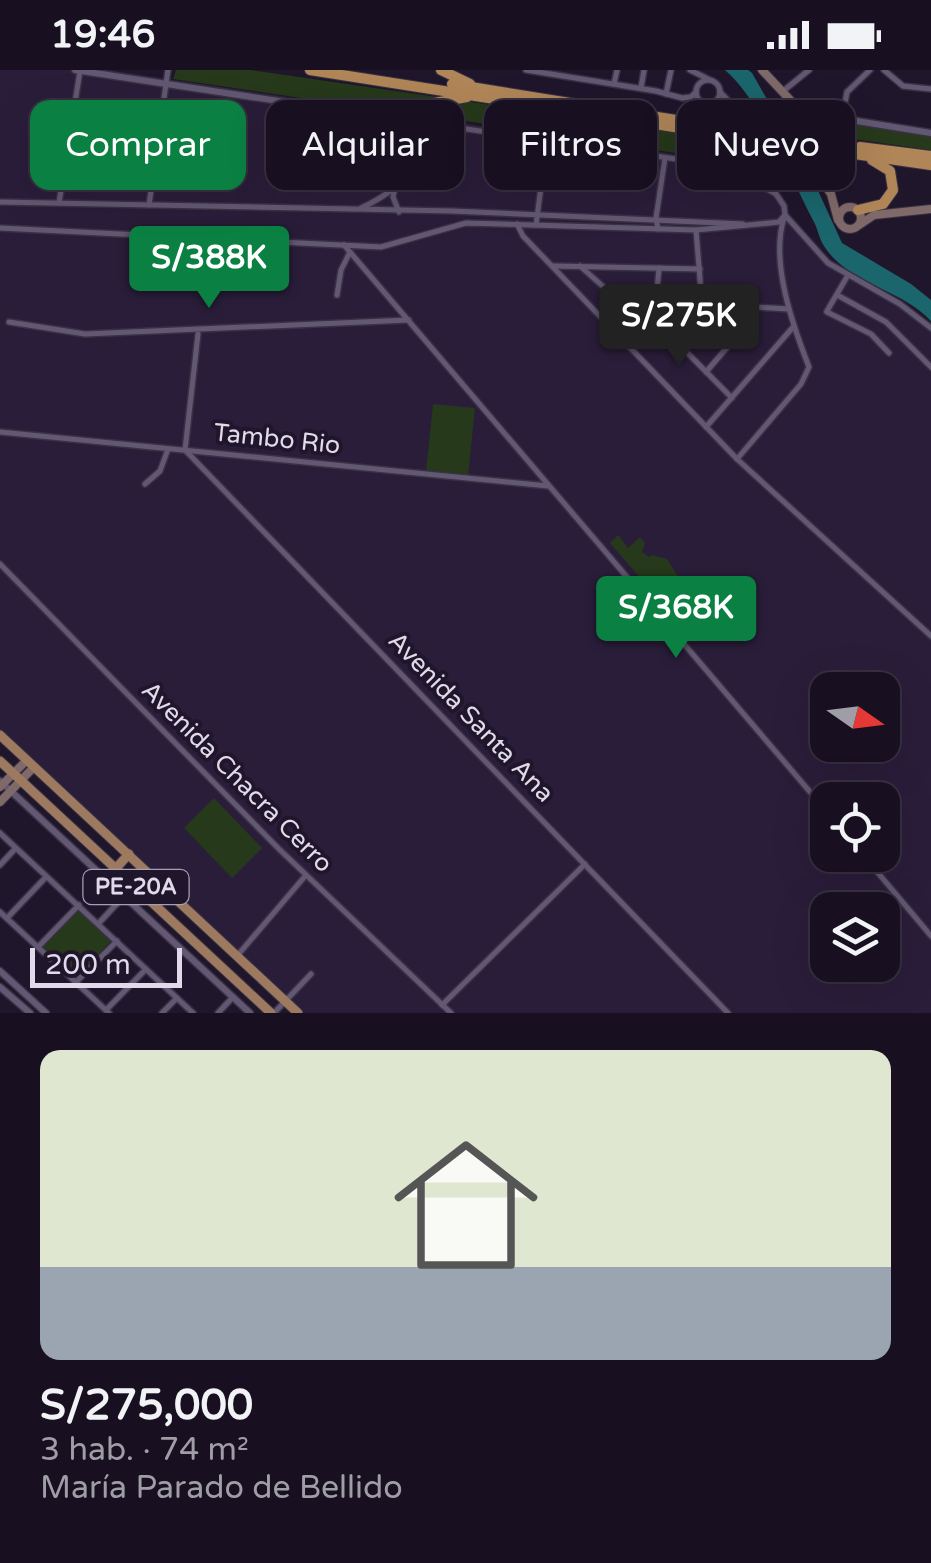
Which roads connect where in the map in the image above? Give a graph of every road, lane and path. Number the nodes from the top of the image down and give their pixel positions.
1 (78, 70) edge
2 (168, 70) edge
3 (310, 70) edge
4 (356, 70) edge
5 (442, 70) edge
6 (526, 70) edge
7 (590, 70) edge
8 (616, 70) edge
9 (644, 70) edge
10 (671, 70) edge
11 (762, 70) edge
12 (809, 70) edge
13 (870, 70) edge
14 (884, 70) edge
15 (544, 71) edge
16 (692, 71) edge
17 (570, 73) edge
18 (588, 80) junction
19 (712, 80) junction
20 (166, 82) junction
21 (614, 84) junction
22 (641, 88) junction
23 (778, 88) junction
24 (697, 89) junction
25 (931, 89) edge
26 (480, 92) junction
27 (720, 92) junction
28 (670, 95) junction
29 (281, 100) edge
30 (440, 100) edge
31 (701, 100) edge
32 (715, 100) edge
33 (727, 100) edge
34 (779, 100) edge
35 (790, 100) edge
36 (846, 100) edge
37 (855, 121) edge
38 (677, 123) edge
39 (931, 133) edge
40 (855, 151) edge
41 (855, 152) edge
42 (855, 153) edge
43 (657, 157) edge
44 (666, 158) junction
45 (677, 159) edge
46 (929, 163) edge
47 (391, 190) edge
48 (395, 190) edge
49 (540, 190) edge
50 (769, 190) edge
51 (775, 190) edge
52 (828, 190) edge
53 (776, 194) junction
54 (831, 194) junction
55 (0, 202) edge
56 (59, 203) junction
57 (149, 205) junction
58 (854, 208) junction
59 (931, 208) edge
60 (358, 209) junction
61 (452, 211) junction
62 (399, 212) junction
63 (466, 212) junction
64 (537, 214) junction
65 (785, 215) junction
66 (656, 218) junction
67 (838, 220) junction
68 (466, 222) junction
69 (517, 224) junction
70 (452, 225) junction
71 (536, 225) junction
72 (756, 225) junction
73 (859, 225) junction
74 (0, 228) edge
75 (658, 228) junction
76 (696, 230) junction
77 (344, 245) junction
78 (350, 252) junction
79 (551, 266) junction
80 (580, 266) junction
81 (659, 268) junction
82 (700, 269) junction
83 (848, 275) junction
84 (337, 295) dead end
85 (838, 296) junction
86 (655, 298) junction
87 (702, 304) junction
88 (745, 308) junction
89 (789, 310) junction
90 (650, 315) junction
91 (409, 320) junction
92 (8, 322) dead end
93 (794, 326) junction
94 (931, 328) edge
95 (198, 334) dead end
96 (624, 339) junction
97 (889, 353) dead end
98 (931, 367) edge
99 (706, 372) junction
100 (732, 398) junction
101 (706, 427) junction
102 (0, 432) edge
103 (168, 449) junction
104 (185, 450) junction
105 (736, 459) junction
106 (145, 484) dead end
107 (551, 487) junction
108 (0, 564) edge
109 (931, 636) edge
110 (0, 735) edge
111 (0, 761) edge
112 (30, 763) junction
113 (17, 777) junction
114 (4, 786) edge
115 (810, 793) edge
116 (0, 802) edge
117 (71, 826) junction
118 (0, 833) edge
119 (60, 837) junction
120 (16, 848) junction
121 (128, 854) junction
122 (585, 864) junction
123 (0, 865) edge
124 (116, 868) junction
125 (877, 872) edge
126 (306, 875) junction
127 (46, 876) junction
128 (106, 879) junction
129 (124, 896) junction
130 (78, 905) junction
131 (0, 912) edge
132 (7, 918) junction
133 (98, 924) junction
134 (931, 936) edge
135 (116, 941) junction
136 (38, 947) junction
137 (210, 956) junction
138 (237, 956) junction
139 (200, 966) junction
140 (146, 970) junction
141 (0, 971) edge
142 (311, 974) dead end
143 (76, 982) junction
144 (0, 986) edge
145 (176, 998) junction
146 (233, 998) junction
147 (285, 1001) junction
148 (260, 1003) junction
149 (442, 1005) junction
150 (107, 1012) edge
151 (30, 1013) edge
152 (46, 1013) edge
153 (162, 1013) edge
154 (193, 1013) edge
155 (218, 1013) edge
156 (250, 1013) edge
157 (272, 1013) edge
158 (298, 1013) edge
159 (451, 1013) edge
160 (728, 1013) edge

1 - 20 street
1 - 56 street
2 - 20 street
3 - 26 highway
4 - 26 highway
5 - 26 highway
6 - 15 street
7 - 18 street
8 - 21 street
9 - 22 street
10 - 28 street
11 - 23 main road
12 - 23 street
13 - 36 street
14 - 25 street
15 - 17 street
16 - 19 street
16 - 24 street
17 - 18 street
18 - 21 street
19 - 24 street
19 - 27 street
20 - 29 street
20 - 57 street
21 - 22 street
22 - 28 street
23 - 34 main road
23 - 35 main road
24 - 28 street
24 - 31 street
26 - 30 highway
26 - 38 highway, bridge
27 - 32 street
27 - 33 street
37 - 39 street
40 - 46 highway
41 - 46 highway
42 - 58 highway
43 - 44 street
44 - 45 street
44 - 66 street
47 - 60 street
48 - 62 street
49 - 64 street
50 - 53 street
51 - 53 street
52 - 54 main road
53 - 65 street
54 - 58 main road
54 - 67 main road
55 - 56 street
56 - 57 street
57 - 60 street
58 - 67 main road
58 - 73 main road
59 - 73 main road
60 - 62 street
61 - 62 street
61 - 63 street
61 - 70 street
63 - 64 street
63 - 68 street
64 - 66 street
64 - 71 street
65 - 72 street
65 - 83 street
65 - 89 street
66 - 72 street
66 - 75 street
67 - 73 main road
68 - 69 street
68 - 70 street
69 - 71 street
69 - 79 street
70 - 77 street
71 - 75 street
72 - 76 street
74 - 77 street
75 - 76 street
76 - 82 street
77 - 78 street
78 - 84 street
78 - 91 street
79 - 80 street
79 - 96 street
80 - 81 street
80 - 86 street
81 - 82 street
81 - 86 street
82 - 87 street
83 - 85 street
83 - 94 street
85 - 97 street
85 - 98 street
86 - 87 street
86 - 90 street
87 - 88 street
88 - 89 street
88 - 99 street
89 - 93 street
90 - 96 street
90 - 99 street
91 - 92 street
91 - 107 street
93 - 100 street
93 - 105 street
95 - 104 street
96 - 101 street
99 - 100 street
100 - 101 street
101 - 105 street
102 - 103 street, Tambo Rio
103 - 104 street, Tambo Rio
103 - 106 street
104 - 107 street, Tambo Rio
104 - 122 street, Avenida Santa Ana
105 - 109 street
107 - 115 street
108 - 126 street, Avenida Chacra Cerro
110 - 112 main road, PE-20A
111 - 113 main road, PE-20A
112 - 113 main road
112 - 121 main road, PE-20A
113 - 114 main road
113 - 117 main road, PE-20A
114 - 116 main road
114 - 119 street
117 - 119 main road
117 - 124 main road, PE-20A
118 - 120 street
119 - 128 street
120 - 123 street
120 - 127 street
121 - 124 main road
121 - 138 main road, PE-20A
122 - 149 street
122 - 160 street, Avenida Santa Ana
124 - 128 main road
124 - 137 main road, PE-20A
125 - 134 street
126 - 138 street
126 - 149 street, Avenida Chacra Cerro
127 - 130 street
127 - 132 street
128 - 129 street
129 - 133 street
129 - 139 street
130 - 133 street
130 - 136 street
131 - 132 street
132 - 136 street
133 - 135 street
135 - 140 street
135 - 143 street
136 - 143 street
137 - 139 main road
137 - 148 main road, PE-20A
138 - 147 main road, PE-20A
139 - 146 street
140 - 145 street
140 - 150 street
141 - 152 street
142 - 147 street
143 - 150 street
144 - 151 street
145 - 153 street
145 - 154 street
146 - 155 street
146 - 156 street
147 - 157 street
147 - 158 main road, PE-20A
148 - 156 main road
148 - 157 main road, PE-20A
149 - 159 street, Avenida Chacra Cerro

